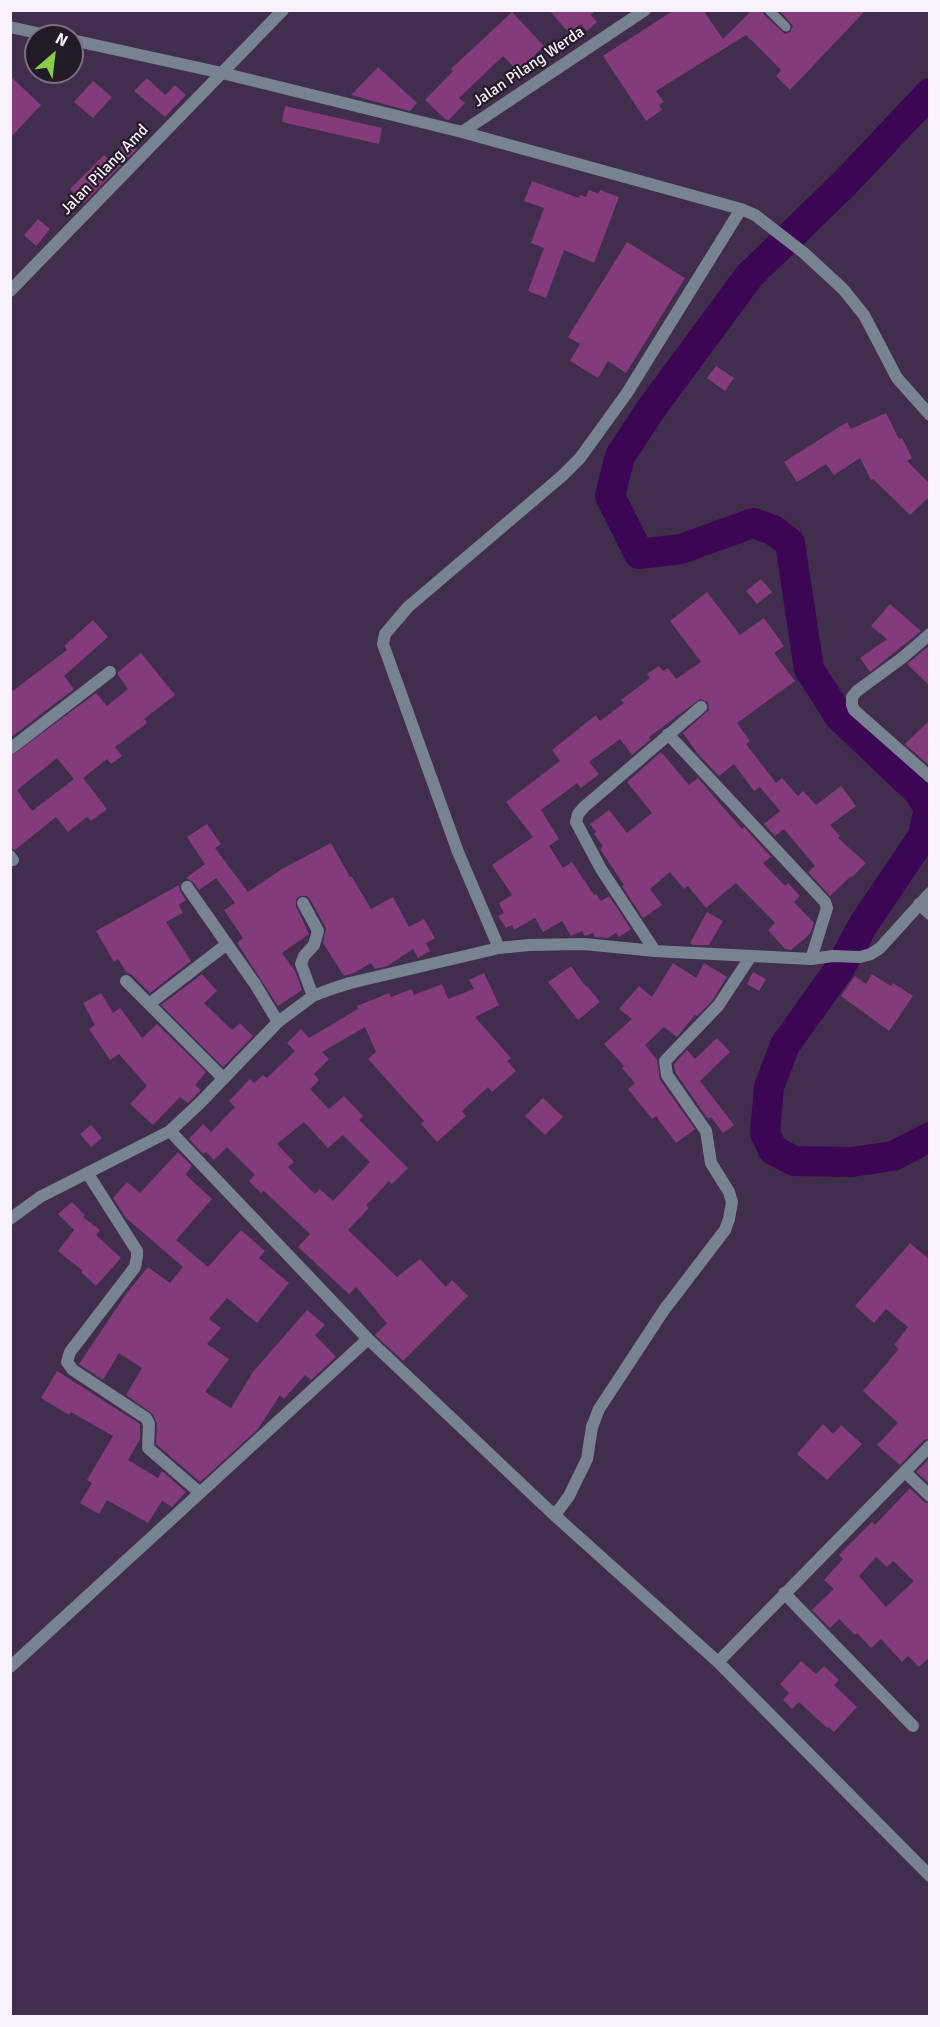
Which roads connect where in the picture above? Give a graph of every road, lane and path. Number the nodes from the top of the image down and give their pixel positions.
1 (283, 10) edge
2 (645, 10) edge
3 (769, 10) edge
4 (786, 27) dead end
5 (84, 43) edge
6 (222, 73) junction
7 (462, 132) junction
8 (741, 209) junction
9 (10, 291) edge
10 (930, 415) edge
11 (930, 634) edge
12 (110, 672) dead end
13 (700, 707) dead end
14 (668, 734) junction
15 (10, 749) edge
16 (929, 775) edge
17 (187, 886) dead end
18 (930, 893) edge
19 (303, 903) dead end
20 (918, 904) junction
21 (930, 914) edge
22 (227, 944) junction
23 (499, 948) junction
24 (655, 951) junction
25 (751, 956) junction
26 (811, 959) junction
27 (126, 981) dead end
28 (314, 996) junction
29 (149, 1004) junction
30 (278, 1022) junction
31 (223, 1078) junction
32 (170, 1131) junction
33 (88, 1174) junction
34 (10, 1219) edge
35 (368, 1338) junction
36 (930, 1446) edge
37 (905, 1472) junction
38 (199, 1492) junction
39 (930, 1496) edge
40 (555, 1515) junction
41 (784, 1593) junction
42 (718, 1662) junction
43 (10, 1667) edge
44 (913, 1726) dead end
45 (930, 1876) edge

1 - 6 street, Jalan Pilang Amd
2 - 7 street, Jalan Pilang Werda
3 - 4 lane
5 - 6 street
6 - 7 street
6 - 9 street, Jalan Pilang Amd
7 - 8 street
8 - 10 street
8 - 23 street
11 - 16 street
12 - 15 street
13 - 14 street
14 - 24 street
14 - 26 street
17 - 22 street
18 - 20 street
19 - 28 street
20 - 21 street
20 - 26 street
22 - 29 street
22 - 30 street
23 - 24 street
23 - 28 street
24 - 25 street
25 - 26 street
25 - 40 street
27 - 29 street
28 - 30 street
29 - 31 street
30 - 31 street
31 - 32 street
32 - 33 street
32 - 35 street
33 - 34 street
33 - 38 street
35 - 38 street
35 - 40 street
36 - 37 street
37 - 39 street
37 - 41 street
38 - 43 street
40 - 42 street
41 - 42 street
41 - 44 street
42 - 45 street

